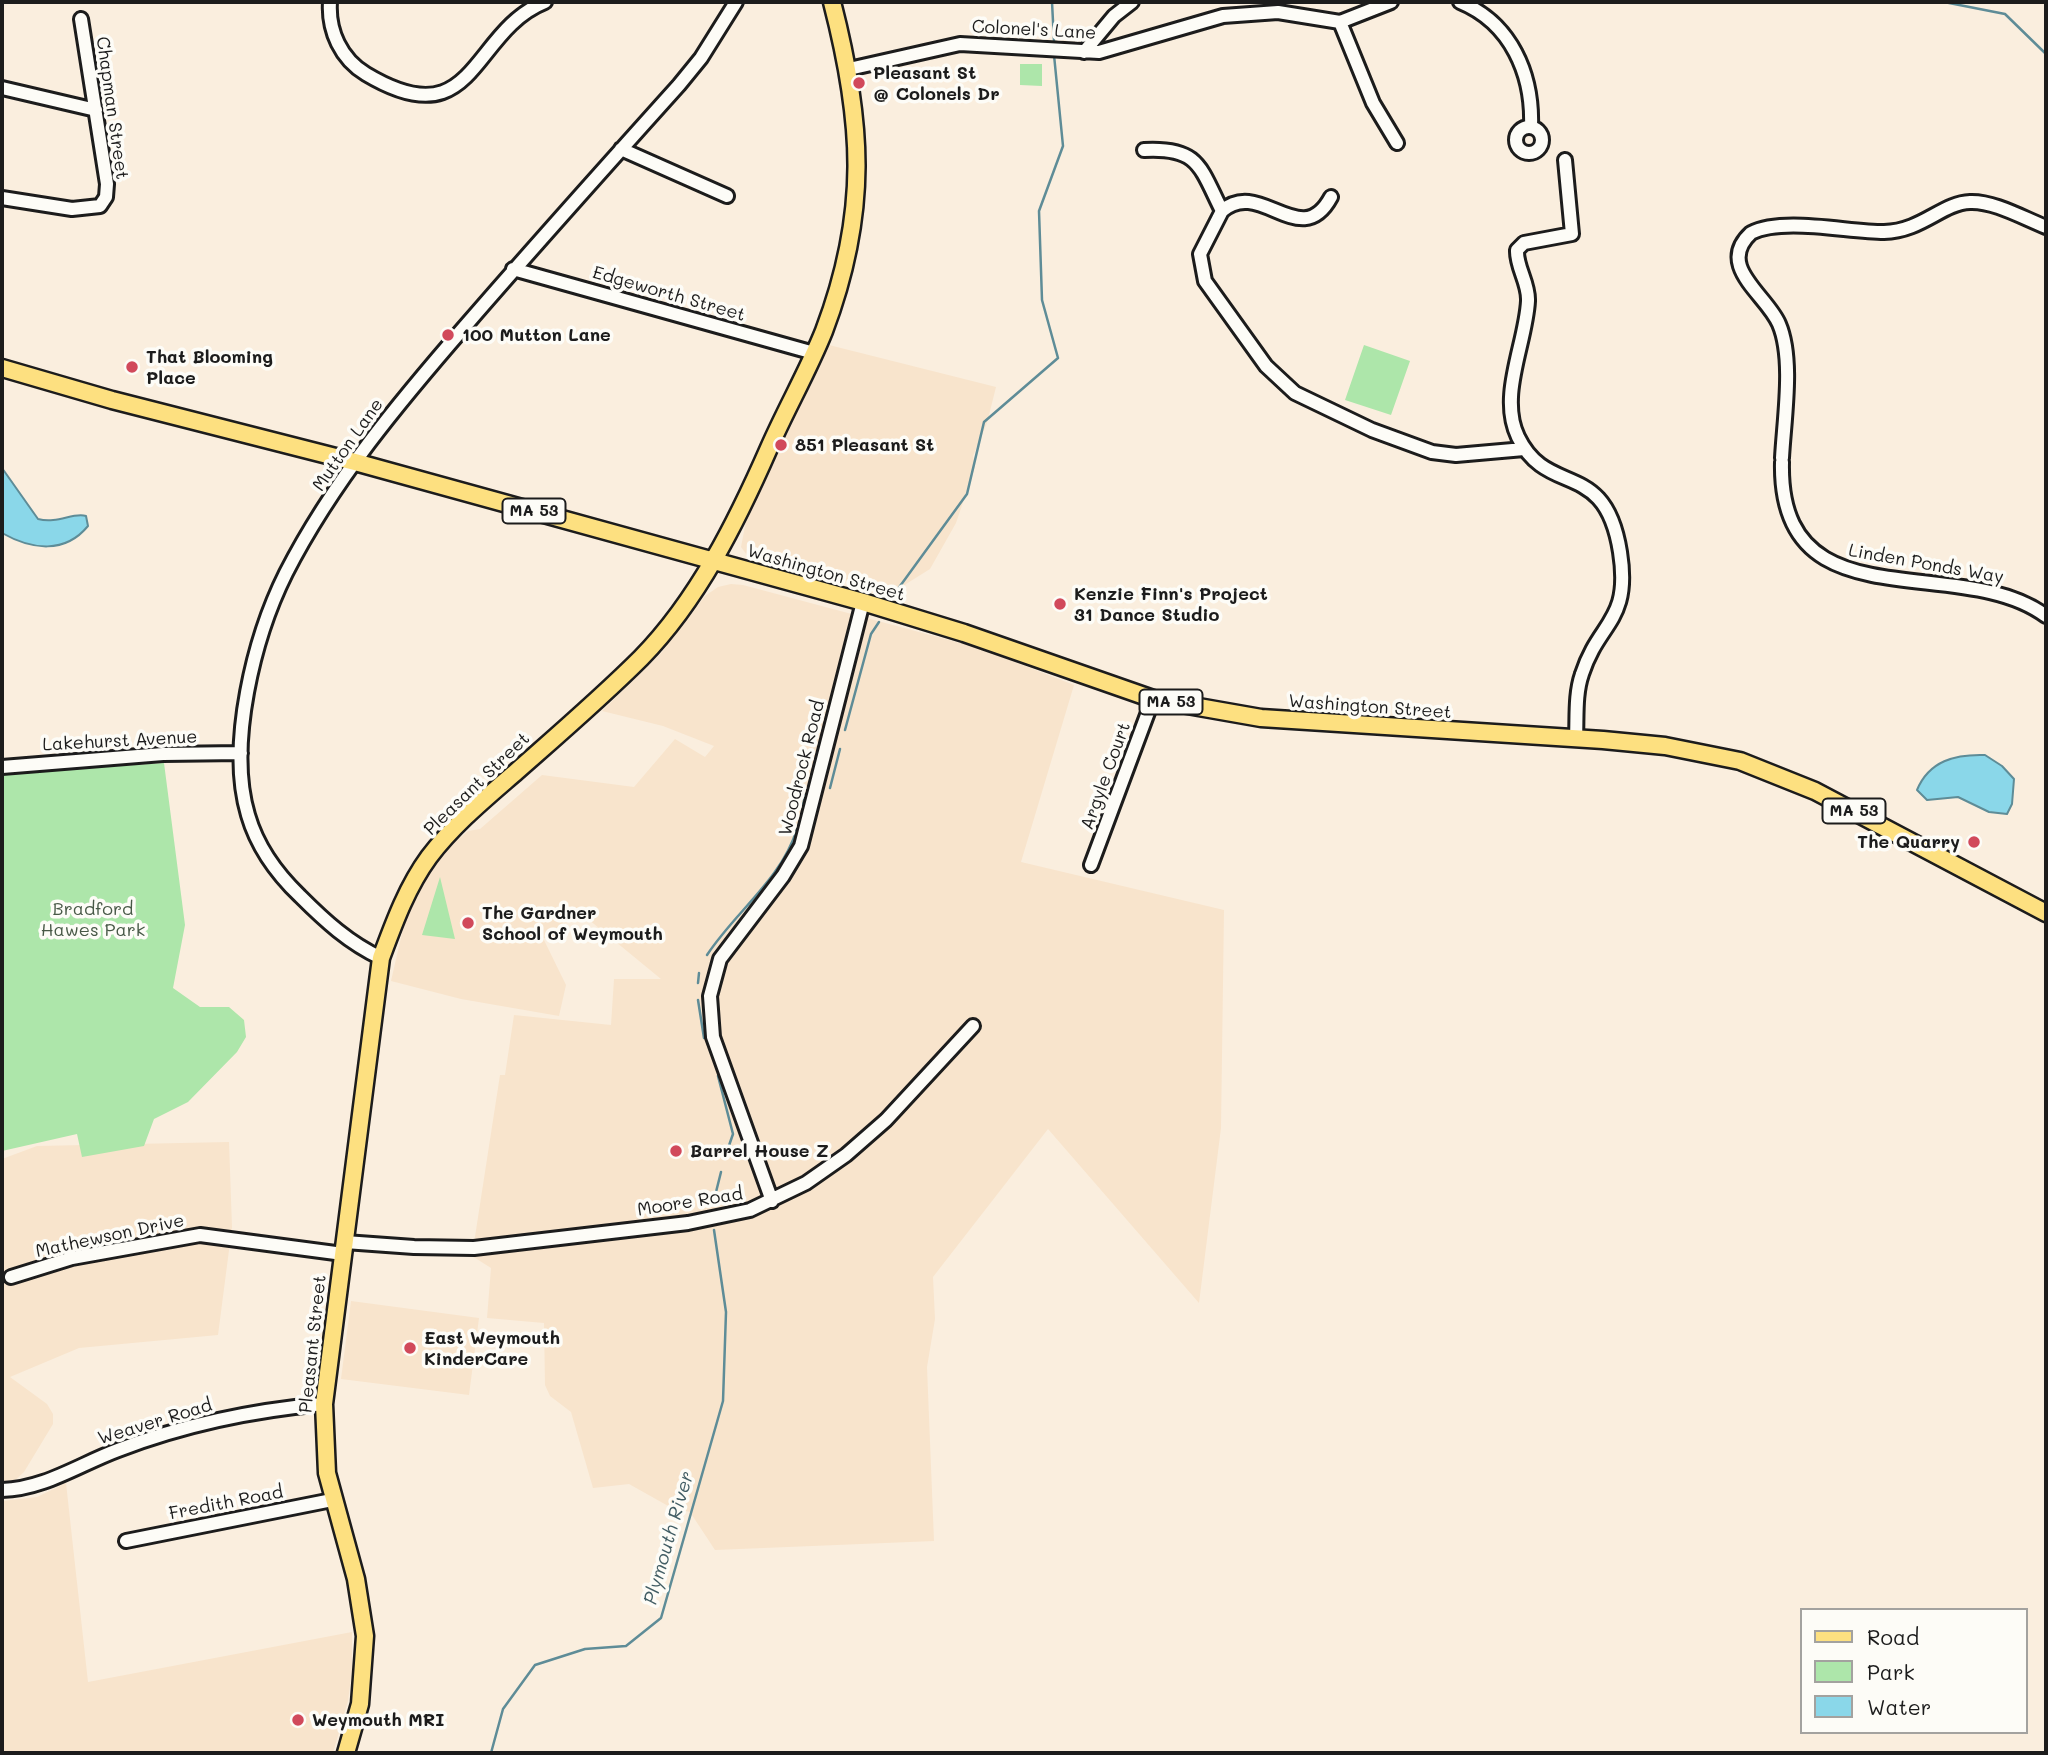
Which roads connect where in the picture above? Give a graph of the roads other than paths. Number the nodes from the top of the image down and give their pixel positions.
1 (330, 2) edge
2 (545, 2) edge
3 (736, 2) edge
4 (832, 2) edge
5 (1132, 2) edge
6 (1391, 2) edge
7 (1460, 2) edge
8 (81, 19) dead end
9 (1340, 22) junction
10 (1084, 52) junction
11 (849, 69) junction
12 (2, 88) edge
13 (96, 110) junction
14 (1531, 127) dead end
15 (1397, 143) dead end
16 (621, 149) junction
17 (1144, 150) dead end
18 (1565, 160) dead end
19 (727, 196) dead end
20 (1331, 197) dead end
21 (2, 198) edge
22 (1222, 211) junction
23 (2046, 227) edge
24 (513, 269) junction
25 (814, 352) junction
26 (2, 368) edge
27 (1524, 449) junction
28 (355, 462) junction
29 (712, 561) junction
30 (863, 602) junction
31 (2046, 616) edge
32 (1153, 699) junction
33 (1576, 737) junction
34 (241, 753) junction
35 (2, 766) edge
36 (1091, 865) dead end
37 (2046, 913) edge
38 (381, 958) junction
39 (974, 1026) dead end
40 (772, 1201) junction
41 (344, 1248) junction
42 (11, 1277) dead end
43 (324, 1404) junction
44 (2, 1490) edge
45 (332, 1500) junction
46 (126, 1541) dead end
47 (346, 1753) edge

1 - 2 street
3 - 16 street, Mutton Lane
4 - 11 main road, Pleasant Street
5 - 10 street
6 - 9 street
7 - 14 street
8 - 13 street, Chapman Street
9 - 10 street, Colonel's Lane
9 - 15 street
10 - 11 street, Colonel's Lane
11 - 25 main road, Pleasant Street
12 - 13 street
13 - 21 street, Chapman Street
16 - 19 street
16 - 24 street, Mutton Lane
17 - 22 street
18 - 27 street
20 - 22 street
22 - 27 street
23 - 31 street, Linden Ponds Way
24 - 25 street, Edgeworth Street
24 - 28 street, Mutton Lane
25 - 29 main road, Pleasant Street
26 - 28 main road, Washington Street / MA 53
27 - 33 street
28 - 29 main road, Washington Street / MA 53
28 - 34 street, Mutton Lane
29 - 30 main road, Washington Street / MA 53
29 - 38 main road, Pleasant Street
30 - 32 main road, Washington Street / MA 53
30 - 40 street, Woodrock Road
32 - 33 main road, Washington Street / MA 53
32 - 36 street, Argyle Court
33 - 37 main road, Washington Street / MA 53
34 - 35 street, Lakehurst Avenue
34 - 38 street, Mutton Lane
38 - 41 main road, Pleasant Street
39 - 40 street, Moore Road
40 - 41 street, Moore Road
41 - 42 street, Mathewson Drive
41 - 43 main road, Pleasant Street
43 - 44 street, Weaver Road
43 - 45 main road, Pleasant Street
45 - 46 street, Fredith Road
45 - 47 main road, Pleasant Street

